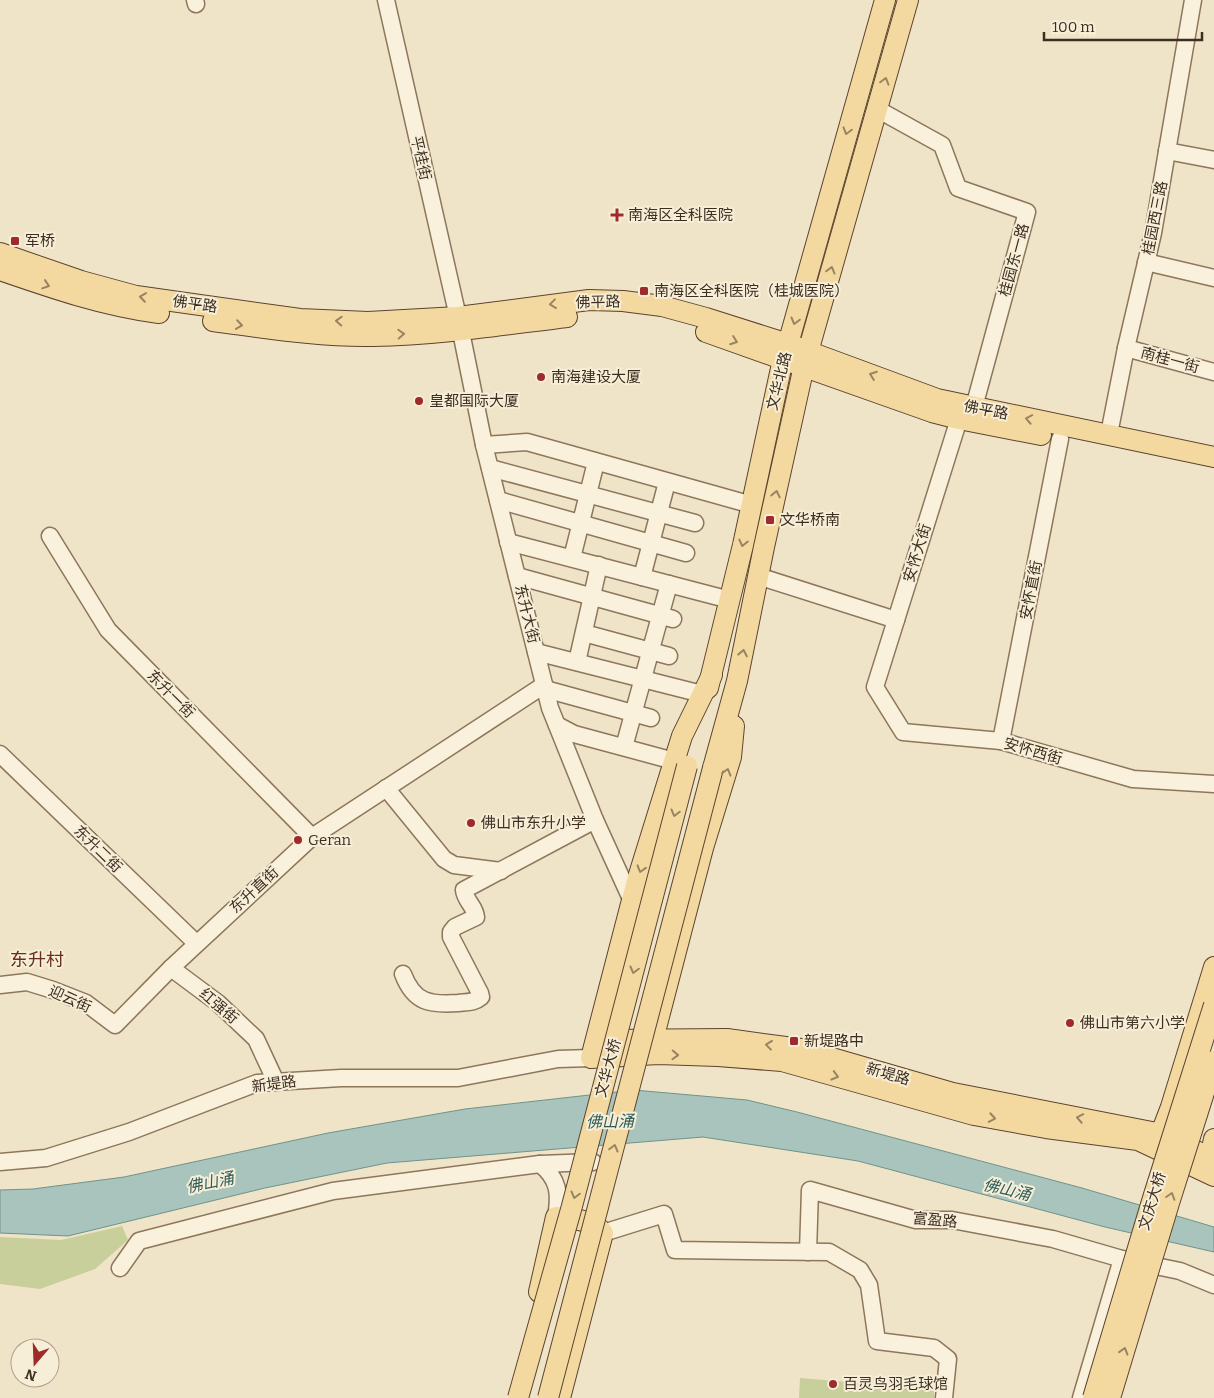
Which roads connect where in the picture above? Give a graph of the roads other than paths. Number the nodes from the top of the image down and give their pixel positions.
1 (386, 0) edge
2 (885, 0) edge
3 (908, 0) edge
4 (1193, 0) edge
5 (877, 109) junction
6 (1167, 151) junction
7 (1214, 160) edge
8 (0, 253) edge
9 (1146, 262) junction
10 (0, 270) edge
11 (1214, 278) edge
12 (460, 324) junction
13 (1126, 348) junction
14 (785, 351) junction
15 (806, 359) junction
16 (1214, 372) edge
17 (966, 413) junction
18 (1109, 434) junction
19 (1060, 439) junction
20 (484, 445) junction
21 (1214, 457) edge
22 (596, 462) junction
23 (490, 468) junction
24 (1214, 470) edge
25 (667, 482) junction
26 (588, 494) junction
27 (498, 500) junction
28 (752, 505) junction
29 (659, 513) junction
30 (580, 523) junction
31 (696, 523) dead end
32 (50, 536) dead end
33 (508, 542) junction
34 (651, 543) junction
35 (686, 553) dead end
36 (572, 558) junction
37 (599, 566) junction
38 (517, 576) junction
39 (642, 576) junction
40 (758, 576) junction
41 (668, 584) junction
42 (592, 596) junction
43 (730, 600) junction
44 (666, 617) junction
45 (896, 620) junction
46 (584, 633) junction
47 (650, 651) junction
48 (536, 652) junction
49 (669, 656) dead end
50 (576, 662) junction
51 (712, 675) junction
52 (642, 679) junction
53 (737, 681) junction
54 (545, 687) junction
55 (875, 687) joint
56 (702, 694) junction
57 (633, 713) junction
58 (651, 718) dead end
59 (557, 725) junction
60 (1001, 741) junction
61 (624, 747) junction
62 (0, 754) edge
63 (681, 763) junction
64 (1214, 784) edge
65 (386, 788) junction
66 (595, 820) junction
67 (312, 836) junction
68 (501, 871) junction
69 (632, 901) junction
70 (196, 943) junction
71 (1214, 967) edge
72 (171, 968) junction
73 (403, 974) dead end
74 (0, 985) edge
75 (1214, 1005) edge
76 (651, 1047) junction
77 (593, 1049) junction
78 (1214, 1061) edge
79 (276, 1082) junction
80 (1158, 1141) junction
81 (1212, 1160) edge
82 (0, 1162) edge
83 (593, 1162) dead end
84 (540, 1164) junction
85 (556, 1217) junction
86 (602, 1233) junction
87 (808, 1252) junction
88 (1122, 1259) junction
89 (120, 1268) dead end
90 (1214, 1285) edge
91 (511, 1398) edge
92 (518, 1398) edge
93 (548, 1398) edge
94 (560, 1398) edge
95 (944, 1398) edge
96 (1081, 1398) edge
97 (1093, 1398) edge
98 (1110, 1398) edge

1 - 12 street, 平桂街
2 -> 14 main road, 文华北路
5 -> 3 main road
4 - 6 street, 桂园西三路
15 -> 5 main road
5 - 17 street, 桂园东一路
6 - 7 street
6 - 9 street, 桂园西三路
12 -> 8 main road, 佛平路
9 - 11 street
9 - 13 street, 桂园西三路
10 -> 12 main road, 佛平路
12 - 14 main road, 佛平路
12 - 20 street, 东升大街
13 - 16 street, 南桂一街
13 - 18 street, 桂园西三路
14 - 15 main road, 佛平路
14 - 28 main road, 文华北路
15 - 17 main road, 佛平路
40 -> 15 main road
18 -> 17 main road, 佛平路
17 - 19 main road, 佛平路
17 - 45 street, 安怀大街
18 - 21 main road, 佛平路
19 - 24 main road, 佛平路
19 - 60 street, 安怀直街
20 - 22 street
20 - 23 street, 东升大街
22 - 25 street
22 - 26 street
23 - 26 street
23 - 27 street, 东升大街
25 - 28 street
25 - 29 street
26 - 29 street
26 - 30 street
27 - 30 street
27 - 33 street, 东升大街
28 -> 43 main road, 文华北路
29 - 31 street
29 - 34 street
30 - 34 street
30 - 36 street
32 - 67 street, 东升一街
33 - 36 street
33 - 38 street, 东升大街
34 - 35 street
34 - 39 street
36 - 37 street
37 - 39 street
37 - 42 street
38 - 42 street
38 - 48 street, 东升大街
39 - 41 street
40 - 45 street
53 -> 40 main road
41 - 43 street
41 - 44 street
42 - 44 street
42 - 46 street
43 - 51 main road, 文华北路
44 - 47 street
45 - 55 street, 安怀大街
46 - 47 street
46 - 50 street
47 - 49 street
47 - 52 street
48 - 50 street
48 - 54 street, 东升大街
50 - 52 street
51 - 56 main road
51 - 63 main road, 文华北路
52 - 56 street
52 - 57 street
76 -> 53 main road
93 -> 53 main road, bridge
54 - 57 street
54 - 59 street, 东升大街
54 - 65 street, 东升直街
55 - 60 street, 安怀西街
56 - 63 main road
57 - 58 street
57 - 61 street
59 - 61 street
59 - 66 street, 东升大街
60 - 64 street, 安怀西街
61 - 63 street
62 - 70 street, 东升二街
63 -> 69 main road
63 -> 92 main road, 文华大桥, bridge
65 - 67 street, 东升直街
65 - 68 street
66 - 68 street
66 - 69 street, 东升大街
67 - 70 street, 东升直街
68 - 73 street
69 - 77 main road
70 - 72 street
71 - 80 main road
72 - 74 street, 迎云街
72 - 79 street, 红强街
75 - 97 main road, 文庆大桥, bridge
76 - 77 main road, 新堤路
76 - 80 main road, 新堤路
77 - 79 street, 新堤路
98 -> 78 main road, 文庆大桥, bridge
79 - 82 street, 新堤路
80 - 81 main road, 新堤路
83 - 84 street
84 - 85 street
84 - 89 street
85 - 86 main road
85 - 91 main road
86 - 87 street
86 - 94 main road
87 - 88 street, 富盈路
87 - 95 street
88 - 90 street, 富盈路
88 - 96 street

